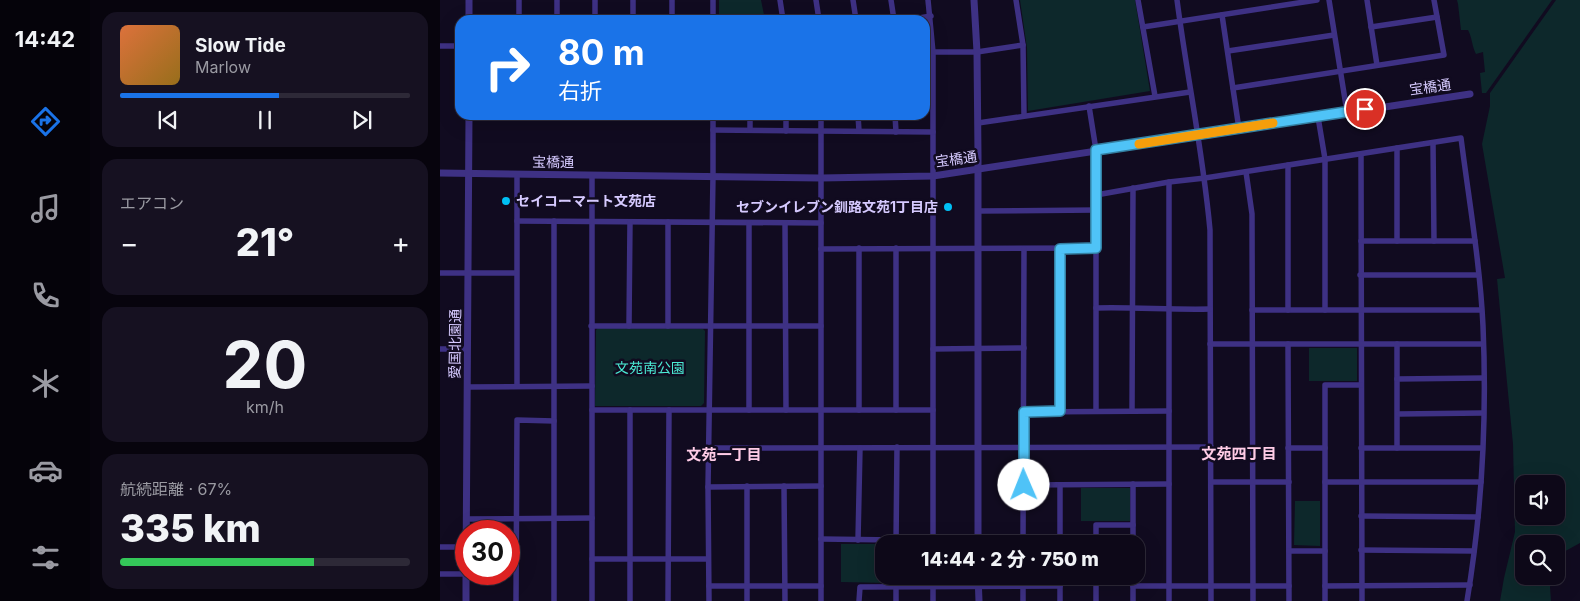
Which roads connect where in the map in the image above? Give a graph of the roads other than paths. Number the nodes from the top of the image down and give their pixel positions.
1 (469, 0) edge
2 (519, 0) edge
3 (557, 0) edge
4 (595, 0) edge
5 (633, 0) edge
6 (672, 0) edge
7 (713, 0) edge
8 (780, 0) edge
9 (816, 0) edge
10 (853, 0) edge
11 (891, 0) edge
12 (928, 0) edge
13 (974, 0) edge
14 (1016, 0) edge
15 (1138, 0) edge
16 (1177, 0) edge
17 (1317, 0) edge
18 (1330, 0) edge
19 (1367, 0) edge
20 (1434, 0) edge
21 (1293, 2) edge
22 (469, 15) edge
23 (519, 15) edge
24 (557, 15) edge
25 (595, 15) edge
26 (633, 15) edge
27 (672, 15) edge
28 (713, 15) edge
29 (782, 15) edge
30 (818, 15) edge
31 (855, 15) edge
32 (893, 15) edge
33 (1222, 15) junction
34 (931, 16) joint
35 (1437, 17) junction
36 (1180, 22) junction
37 (1143, 27) junction
38 (1372, 27) junction
39 (1334, 35) junction
40 (1023, 45) junction
41 (440, 46) edge
42 (455, 46) edge
43 (1228, 51) junction
44 (933, 52) junction
45 (978, 52) junction
46 (1377, 65) junction
47 (1340, 71) junction
48 (1233, 88) junction
49 (1190, 92) junction
50 (1470, 94) dead end
51 (1155, 96) junction
52 (1089, 106) junction
53 (1347, 112) junction
54 (1024, 115) junction
55 (1318, 117) junction
56 (469, 120) edge
57 (713, 120) edge
58 (750, 120) edge
59 (786, 120) edge
60 (821, 120) edge
61 (858, 120) edge
62 (895, 120) edge
63 (978, 123) junction
64 (1239, 129) junction
65 (713, 130) junction
66 (750, 130) junction
67 (786, 130) junction
68 (821, 131) junction
69 (859, 131) junction
70 (896, 132) junction
71 (933, 132) junction
72 (1198, 135) junction
73 (1434, 143) junction
74 (1397, 148) junction
75 (1096, 150) junction
76 (1361, 154) junction
77 (1325, 159) junction
78 (1288, 165) junction
79 (978, 169) junction
80 (1246, 172) junction
81 (440, 173) edge
82 (468, 174) junction
83 (518, 174) junction
84 (592, 175) junction
85 (714, 176) junction
86 (933, 176) junction
87 (821, 178) junction
88 (1205, 178) junction
89 (1170, 182) junction
90 (1133, 188) junction
91 (1096, 195) junction
92 (1096, 210) junction
93 (978, 211) junction
94 (517, 220) junction
95 (554, 221) junction
96 (592, 222) junction
97 (630, 222) junction
98 (668, 222) junction
99 (713, 223) junction
100 (749, 223) junction
101 (785, 223) junction
102 (821, 223) junction
103 (1434, 240) junction
104 (1361, 241) junction
105 (1397, 241) junction
106 (1475, 241) junction
107 (859, 248) junction
108 (896, 248) junction
109 (1096, 248) junction
110 (821, 249) junction
111 (932, 249) junction
112 (978, 249) junction
113 (1024, 249) junction
114 (1060, 249) junction
115 (516, 273) junction
116 (440, 274) edge
117 (468, 274) junction
118 (1360, 275) junction
119 (1478, 275) junction
120 (1132, 307) junction
121 (1096, 308) junction
122 (1210, 309) junction
123 (1361, 309) junction
124 (1169, 310) junction
125 (1252, 310) junction
126 (1288, 310) junction
127 (1325, 310) junction
128 (1481, 310) junction
129 (591, 326) junction
130 (629, 326) junction
131 (668, 326) junction
132 (711, 326) junction
133 (749, 326) junction
134 (785, 326) junction
135 (821, 326) junction
136 (1210, 344) junction
137 (1252, 344) junction
138 (1288, 344) junction
139 (1361, 344) junction
140 (1397, 344) junction
141 (1482, 344) junction
142 (978, 348) junction
143 (1024, 348) junction
144 (440, 349) edge
145 (467, 349) junction
146 (933, 349) junction
147 (1484, 378) junction
148 (1397, 379) junction
149 (1361, 385) junction
150 (517, 386) junction
151 (554, 386) junction
152 (592, 386) junction
153 (467, 387) junction
154 (592, 410) junction
155 (630, 410) junction
156 (669, 410) junction
157 (709, 410) junction
158 (749, 410) junction
159 (786, 410) junction
160 (822, 410) junction
161 (859, 410) junction
162 (896, 410) junction
163 (933, 410) junction
164 (1096, 410) junction
165 (1060, 411) junction
166 (1132, 411) junction
167 (1169, 411) junction
168 (1024, 412) junction
169 (1483, 413) junction
170 (1398, 414) junction
171 (554, 420) junction
172 (896, 447) junction
173 (933, 447) junction
174 (978, 447) junction
175 (1023, 447) junction
176 (1169, 447) junction
177 (1211, 447) junction
178 (709, 448) junction
179 (821, 448) junction
180 (860, 448) junction
181 (1288, 448) junction
182 (1325, 448) junction
183 (1361, 448) junction
184 (1397, 448) junction
185 (1482, 448) junction
186 (1211, 482) junction
187 (1253, 482) junction
188 (1288, 482) junction
189 (1325, 482) junction
190 (1361, 482) junction
191 (1481, 482) junction
192 (1133, 484) junction
193 (1169, 484) junction
194 (1024, 485) junction
195 (1060, 485) junction
196 (708, 486) junction
197 (747, 486) junction
198 (784, 486) junction
199 (821, 486) junction
200 (1361, 516) junction
201 (1478, 517) junction
202 (592, 518) junction
203 (466, 519) joint
204 (516, 519) junction
205 (554, 519) junction
206 (1133, 525) junction
207 (896, 535) edge
208 (933, 535) edge
209 (978, 535) edge
210 (1023, 535) edge
211 (1060, 535) edge
212 (1096, 535) edge
213 (1133, 535) edge
214 (821, 540) junction
215 (858, 540) junction
216 (875, 541) edge
217 (440, 547) edge
218 (455, 547) edge
219 (1361, 550) junction
220 (1289, 551) junction
221 (1325, 551) junction
222 (1474, 551) junction
223 (630, 558) junction
224 (592, 559) junction
225 (668, 559) junction
226 (708, 559) junction
227 (455, 573) edge
228 (440, 574) edge
229 (466, 585) edge
230 (1096, 585) edge
231 (1362, 585) junction
232 (1470, 585) junction
233 (709, 586) junction
234 (748, 586) junction
235 (785, 586) junction
236 (821, 586) junction
237 (896, 586) junction
238 (933, 586) junction
239 (978, 586) junction
240 (1023, 586) junction
241 (1060, 586) joint
242 (1133, 586) joint
243 (1169, 586) junction
244 (1211, 586) junction
245 (1253, 586) junction
246 (1289, 586) junction
247 (1325, 586) junction
248 (466, 601) edge
249 (516, 601) edge
250 (554, 601) edge
251 (592, 601) edge
252 (630, 601) edge
253 (668, 601) edge
254 (709, 601) edge
255 (748, 601) edge
256 (785, 601) edge
257 (821, 601) edge
258 (860, 601) edge
259 (896, 601) edge
260 (933, 601) edge
261 (978, 601) edge
262 (1023, 601) edge
263 (1060, 601) edge
264 (1096, 601) edge
265 (1132, 601) edge
266 (1169, 601) edge
267 (1211, 601) edge
268 (1253, 601) edge
269 (1289, 601) edge
270 (1325, 601) edge
271 (1362, 601) edge
272 (1467, 601) edge

1 - 22 street
2 - 23 street
3 - 24 street
4 - 25 street
5 - 26 street
6 - 27 street
7 - 28 street
8 - 29 street
9 - 30 street
10 - 31 street
11 - 32 street
12 - 34 street
13 - 45 street
14 - 40 street
15 - 37 street
16 - 36 street
17 - 21 street
18 - 39 street
19 - 38 street
20 - 35 street
21 - 33 street
33 - 36 street
33 - 43 street
34 - 44 street
35 - 38 street
35 - 46 street
36 - 37 street
36 - 49 street
37 - 51 street
38 - 46 street
39 - 43 street
39 - 47 street
40 - 45 street
40 - 54 street
41 - 42 street
43 - 48 street
44 - 45 street
44 - 71 street
45 - 63 street
46 - 47 street
47 - 48 street
47 - 53 street
48 - 64 street
49 - 51 street
49 - 72 street
50 - 53 street, 宝橋通
51 - 52 street
52 - 54 street
52 - 75 street
53 - 55 street, 宝橋通
54 - 63 street
55 - 64 street, 宝橋通
55 - 77 street
56 - 82 street, 愛国北園通
57 - 65 street
58 - 66 street
59 - 67 street
60 - 68 street
61 - 69 street
62 - 70 street
63 - 79 street
64 - 72 street, 宝橋通
65 - 66 street
65 - 85 street
66 - 67 street
67 - 68 street
68 - 69 street
68 - 87 street
69 - 70 street
70 - 71 street
71 - 86 street
72 - 75 street, 宝橋通
72 - 88 street
73 - 74 street
73 - 103 street
73 - 106 street
74 - 76 street
74 - 105 street
75 - 79 street, 宝橋通
75 - 91 street
76 - 77 street
76 - 104 street
77 - 78 street
77 - 127 street
78 - 80 street
78 - 126 street
79 - 86 street, 宝橋通
79 - 93 street
80 - 88 street
80 - 125 street
81 - 82 street, 宝橋通
82 - 83 street, 宝橋通
82 - 117 street, 愛国北園通
83 - 84 street, 宝橋通
83 - 94 street
84 - 85 street, 宝橋通
84 - 96 street
85 - 87 street, 宝橋通
85 - 99 street
86 - 87 street, 宝橋通
86 - 111 street
87 - 102 street
88 - 89 street
88 - 122 street
89 - 90 street
89 - 124 street
90 - 91 street
90 - 120 street
91 - 92 street
92 - 93 street
92 - 109 street
93 - 112 street
94 - 95 street
94 - 115 street
95 - 96 street
95 - 151 street
96 - 97 street
96 - 129 street
97 - 98 street
97 - 130 street
98 - 99 street
98 - 131 street
99 - 100 street
99 - 132 street
100 - 101 street
100 - 133 street
101 - 102 street
101 - 134 street
102 - 110 street
103 - 105 street
103 - 106 street
104 - 105 street
104 - 118 street
106 - 119 street
107 - 108 street
107 - 110 street
107 - 161 street
108 - 111 street
108 - 162 street
109 - 114 street
109 - 121 street
110 - 135 street
111 - 112 street
111 - 146 street
112 - 113 street
112 - 142 street
113 - 114 street
113 - 143 street
114 - 165 street
115 - 117 street
115 - 150 street
116 - 117 street
117 - 145 street, 愛国北園通
118 - 119 street
118 - 123 street
119 - 128 street
120 - 121 street
120 - 124 street
120 - 166 street
121 - 164 street
122 - 124 street
122 - 136 street
123 - 127 street
123 - 128 street
123 - 139 street
124 - 167 street
125 - 126 street
125 - 137 street
126 - 127 street
128 - 141 street
129 - 130 street
129 - 152 street
130 - 131 street
131 - 132 street
132 - 133 street
132 - 157 street
133 - 134 street
133 - 158 street
134 - 135 street
134 - 159 street
135 - 160 street
136 - 137 street
136 - 177 street
137 - 138 street
137 - 187 street
138 - 139 street
138 - 181 street
139 - 140 street
139 - 149 street
140 - 141 street
140 - 148 street
141 - 147 street
142 - 143 street
142 - 146 street
142 - 174 street
143 - 168 street
144 - 145 street
145 - 153 street, 愛国北園通
146 - 163 street
147 - 148 street
147 - 169 street
148 - 170 street
149 - 182 street
149 - 183 street
150 - 151 street
150 - 153 street
151 - 152 street
151 - 171 street
152 - 154 street
153 - 203 street, 愛国北園通
154 - 155 street
154 - 202 street
155 - 156 street
155 - 223 street
156 - 157 street
156 - 225 street
157 - 158 street
157 - 178 street
158 - 159 street
159 - 160 street
160 - 161 street
160 - 179 street
161 - 162 street
162 - 163 street
163 - 173 street
164 - 165 street
164 - 166 street
165 - 168 street
166 - 167 street
167 - 176 street
168 - 175 street
169 - 170 street
169 - 185 street
170 - 184 street
171 - 204 street
171 - 205 street
172 - 173 street
172 - 180 street
172 - 207 street
173 - 174 street
173 - 208 street
174 - 175 street
174 - 209 street
175 - 176 street
175 - 194 street
176 - 177 street
176 - 193 street
177 - 186 street
178 - 179 street
178 - 196 street
179 - 180 street
179 - 199 street
180 - 215 street
181 - 182 street
181 - 188 street
182 - 189 street
183 - 184 street
183 - 190 street
184 - 185 street
185 - 191 street
186 - 187 street
186 - 244 street
187 - 188 street
187 - 245 street
188 - 220 street
189 - 190 street
189 - 221 street
190 - 191 street
190 - 200 street
191 - 201 street
192 - 193 street
192 - 195 street
192 - 206 street
193 - 243 street
194 - 195 street
194 - 210 street
195 - 211 street
196 - 197 street
196 - 226 street
197 - 198 street
197 - 234 street
198 - 199 street
198 - 235 street
199 - 214 street
200 - 201 street
200 - 219 street
201 - 222 street
202 - 205 street
202 - 224 street
203 - 204 street
204 - 205 street
204 - 249 street
205 - 250 street
206 - 212 street
206 - 213 street
214 - 215 street
214 - 236 street
215 - 216 street
217 - 218 street
219 - 222 street
219 - 231 street
220 - 221 street
220 - 246 street
221 - 247 street
222 - 232 street
223 - 224 street
223 - 225 street
223 - 252 street
224 - 251 street
225 - 226 street
225 - 253 street
226 - 233 street
227 - 228 street
229 - 248 street, 愛国北園通
230 - 264 street
231 - 232 street
231 - 247 street
231 - 271 street
232 - 272 street
233 - 234 street
233 - 254 street
234 - 235 street
234 - 255 street
235 - 236 street
235 - 256 street
236 - 257 street
237 - 238 street
237 - 258 street
237 - 259 street
238 - 239 street
238 - 260 street
239 - 240 street
239 - 261 street
240 - 241 street
240 - 262 street
241 - 263 street
242 - 243 street
242 - 265 street
243 - 244 street
243 - 266 street
244 - 245 street
244 - 267 street
245 - 246 street
245 - 268 street
246 - 269 street
247 - 270 street

